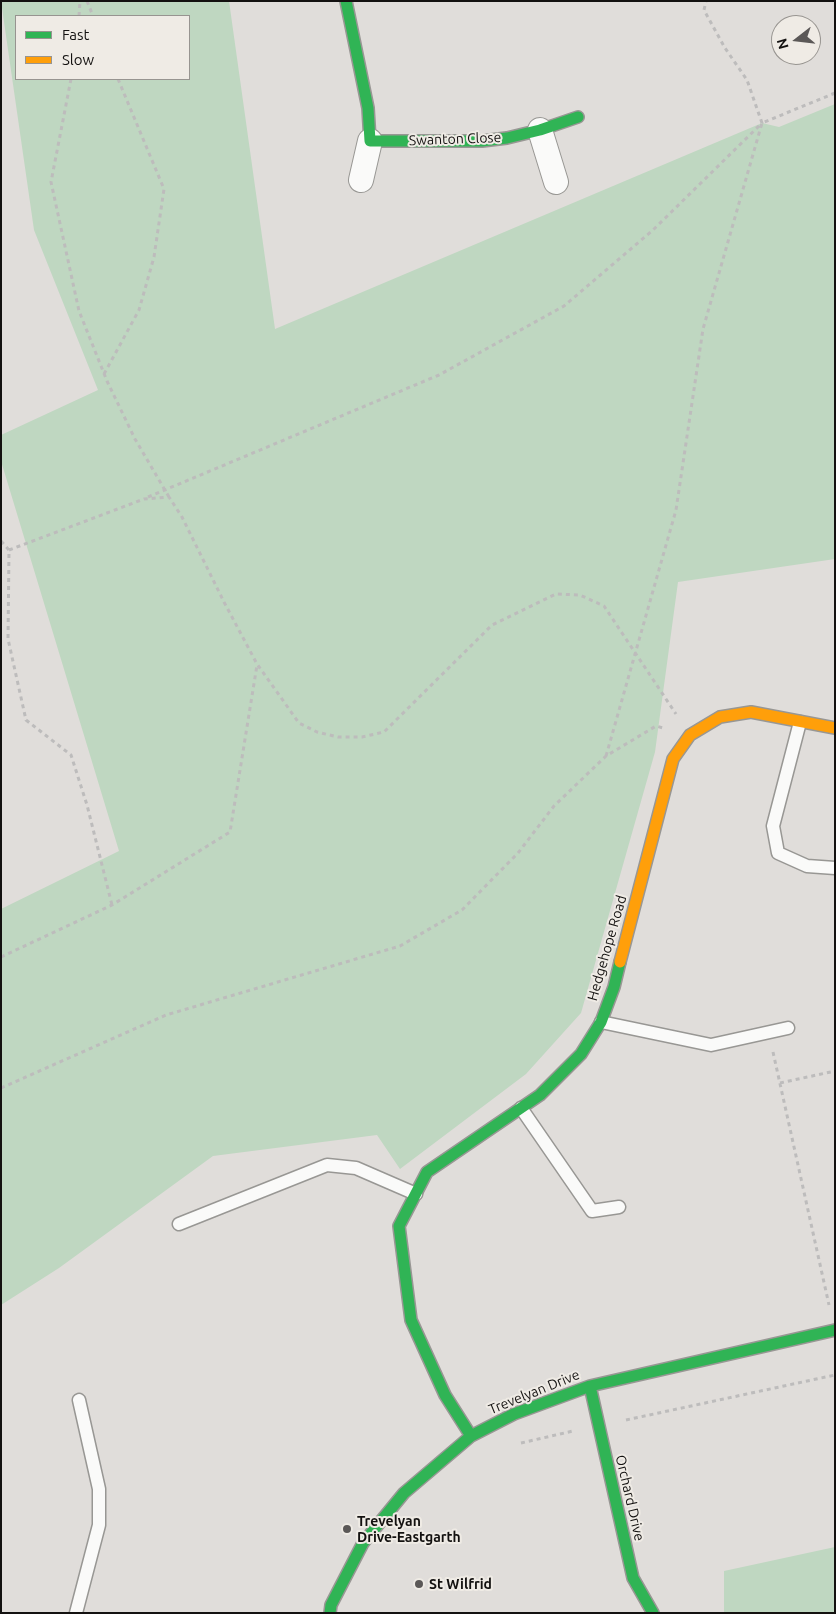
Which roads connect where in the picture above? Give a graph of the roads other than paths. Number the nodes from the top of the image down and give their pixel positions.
1 (346, 1) edge
2 (578, 117) dead end
3 (540, 130) junction
4 (370, 142) junction
5 (361, 180) dead end
6 (556, 182) dead end
7 (800, 722) junction
8 (835, 728) edge
9 (835, 868) edge
10 (601, 1022) junction
11 (788, 1028) dead end
12 (521, 1108) junction
13 (416, 1194) junction
14 (619, 1207) dead end
15 (180, 1224) dead end
16 (835, 1330) edge
17 (590, 1386) junction
18 (79, 1400) dead end
19 (471, 1436) junction
20 (76, 1613) edge
21 (330, 1613) edge
22 (653, 1613) edge

1 - 4 street
2 - 3 street, Swanton Close
3 - 4 street, Swanton Close
3 - 6 street
4 - 5 street
7 - 8 street, Hedgehope Road
7 - 9 lane
7 - 10 street, Hedgehope Road
10 - 11 lane
10 - 12 street, Hedgehope Road
12 - 13 street, Hedgehope Road
12 - 14 lane
13 - 15 lane
13 - 19 street, Hedgehope Road
16 - 17 street, Trevelyan Drive
17 - 19 street, Trevelyan Drive
17 - 22 street, Orchard Drive
18 - 20 lane
19 - 21 street, Trevelyan Drive

